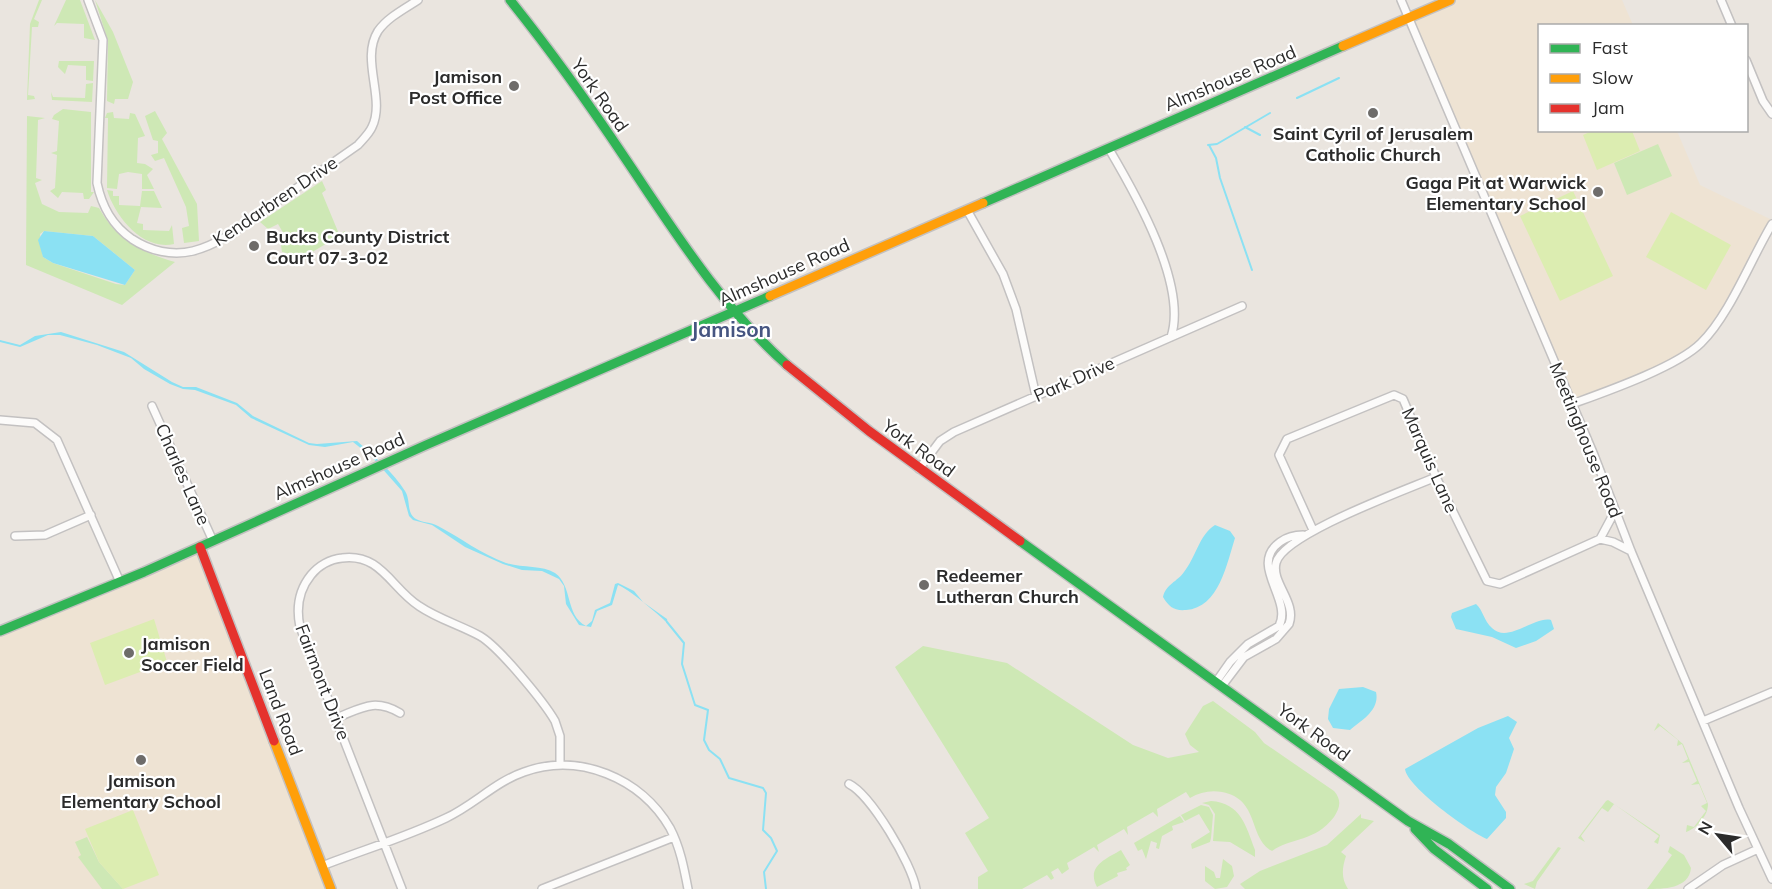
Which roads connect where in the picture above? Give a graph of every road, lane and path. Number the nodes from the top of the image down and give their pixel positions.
1 (88, 0) edge
2 (418, 0) edge
3 (510, 0) edge
4 (1401, 0) edge
5 (1450, 0) edge
6 (1721, 0) edge
7 (1408, 18) junction
8 (1731, 24) edge
9 (1748, 65) edge
10 (1772, 114) edge
11 (1109, 148) junction
12 (968, 210) junction
13 (1772, 224) edge
14 (1242, 306) dead end
15 (735, 313) junction
16 (1171, 337) junction
17 (1036, 396) junction
18 (1572, 404) junction
19 (152, 406) dead end
20 (0, 420) edge
21 (919, 469) junction
22 (1436, 477) junction
23 (1615, 512) junction
24 (91, 515) junction
25 (1313, 530) junction
26 (15, 536) dead end
27 (1600, 539) junction
28 (213, 541) junction
29 (200, 547) junction
30 (1631, 551) junction
31 (120, 582) junction
32 (0, 631) edge
33 (1219, 684) junction
34 (1772, 692) edge
35 (400, 713) dead end
36 (336, 718) junction
37 (1703, 721) junction
38 (560, 765) junction
39 (849, 784) dead end
40 (1408, 821) junction
41 (674, 837) junction
42 (384, 843) junction
43 (1758, 849) junction
44 (322, 866) junction
45 (1772, 879) edge
46 (331, 889) edge
47 (402, 889) edge
48 (542, 889) edge
49 (688, 889) edge
50 (916, 889) edge
51 (1487, 889) edge
52 (1510, 889) edge
53 (1688, 889) edge

1 - 2 street, Kendarbren Drive
3 - 15 main road, York Road
4 - 7 street, Meetinghouse Road
5 - 7 main road, Almshouse Road
6 - 8 street
7 - 11 main road, Almshouse Road
7 - 18 street, Meetinghouse Road
9 - 10 street
11 - 12 main road, Almshouse Road
11 - 16 street
12 - 15 main road, Almshouse Road
12 - 17 street
13 - 18 street
14 - 16 street, Park Drive
15 - 21 main road, York Road
15 - 28 main road, Almshouse Road
16 - 17 street, Park Drive
17 - 21 street, Park Drive
18 - 23 street, Meetinghouse Road
19 - 28 street, Charles Lane
20 - 24 street
21 - 33 main road, York Road
22 - 25 street
22 - 25 street, Marquis Lane
22 - 27 street, Marquis Lane
23 - 27 street
23 - 30 street, Meetinghouse Road
24 - 26 street
24 - 31 street
25 - 33 street
27 - 30 street
28 - 29 main road, Almshouse Road
29 - 31 main road, Almshouse Road
29 - 44 main road, Land Road
30 - 37 street, Meetinghouse Road
31 - 32 main road, Almshouse Road
33 - 40 main road, York Road
34 - 37 street
35 - 36 street
36 - 38 street, Fairmont Drive
36 - 42 street, Fairmont Drive
37 - 43 street, Meetinghouse Road
38 - 41 street
38 - 42 street
39 - 50 street
40 - 51 main road, York Road
40 - 52 main road, York Road
41 - 48 street
41 - 49 street
42 - 44 street
42 - 47 street, Fairmont Drive
43 - 45 street, Meetinghouse Road
43 - 53 street
44 - 46 main road, Land Road

